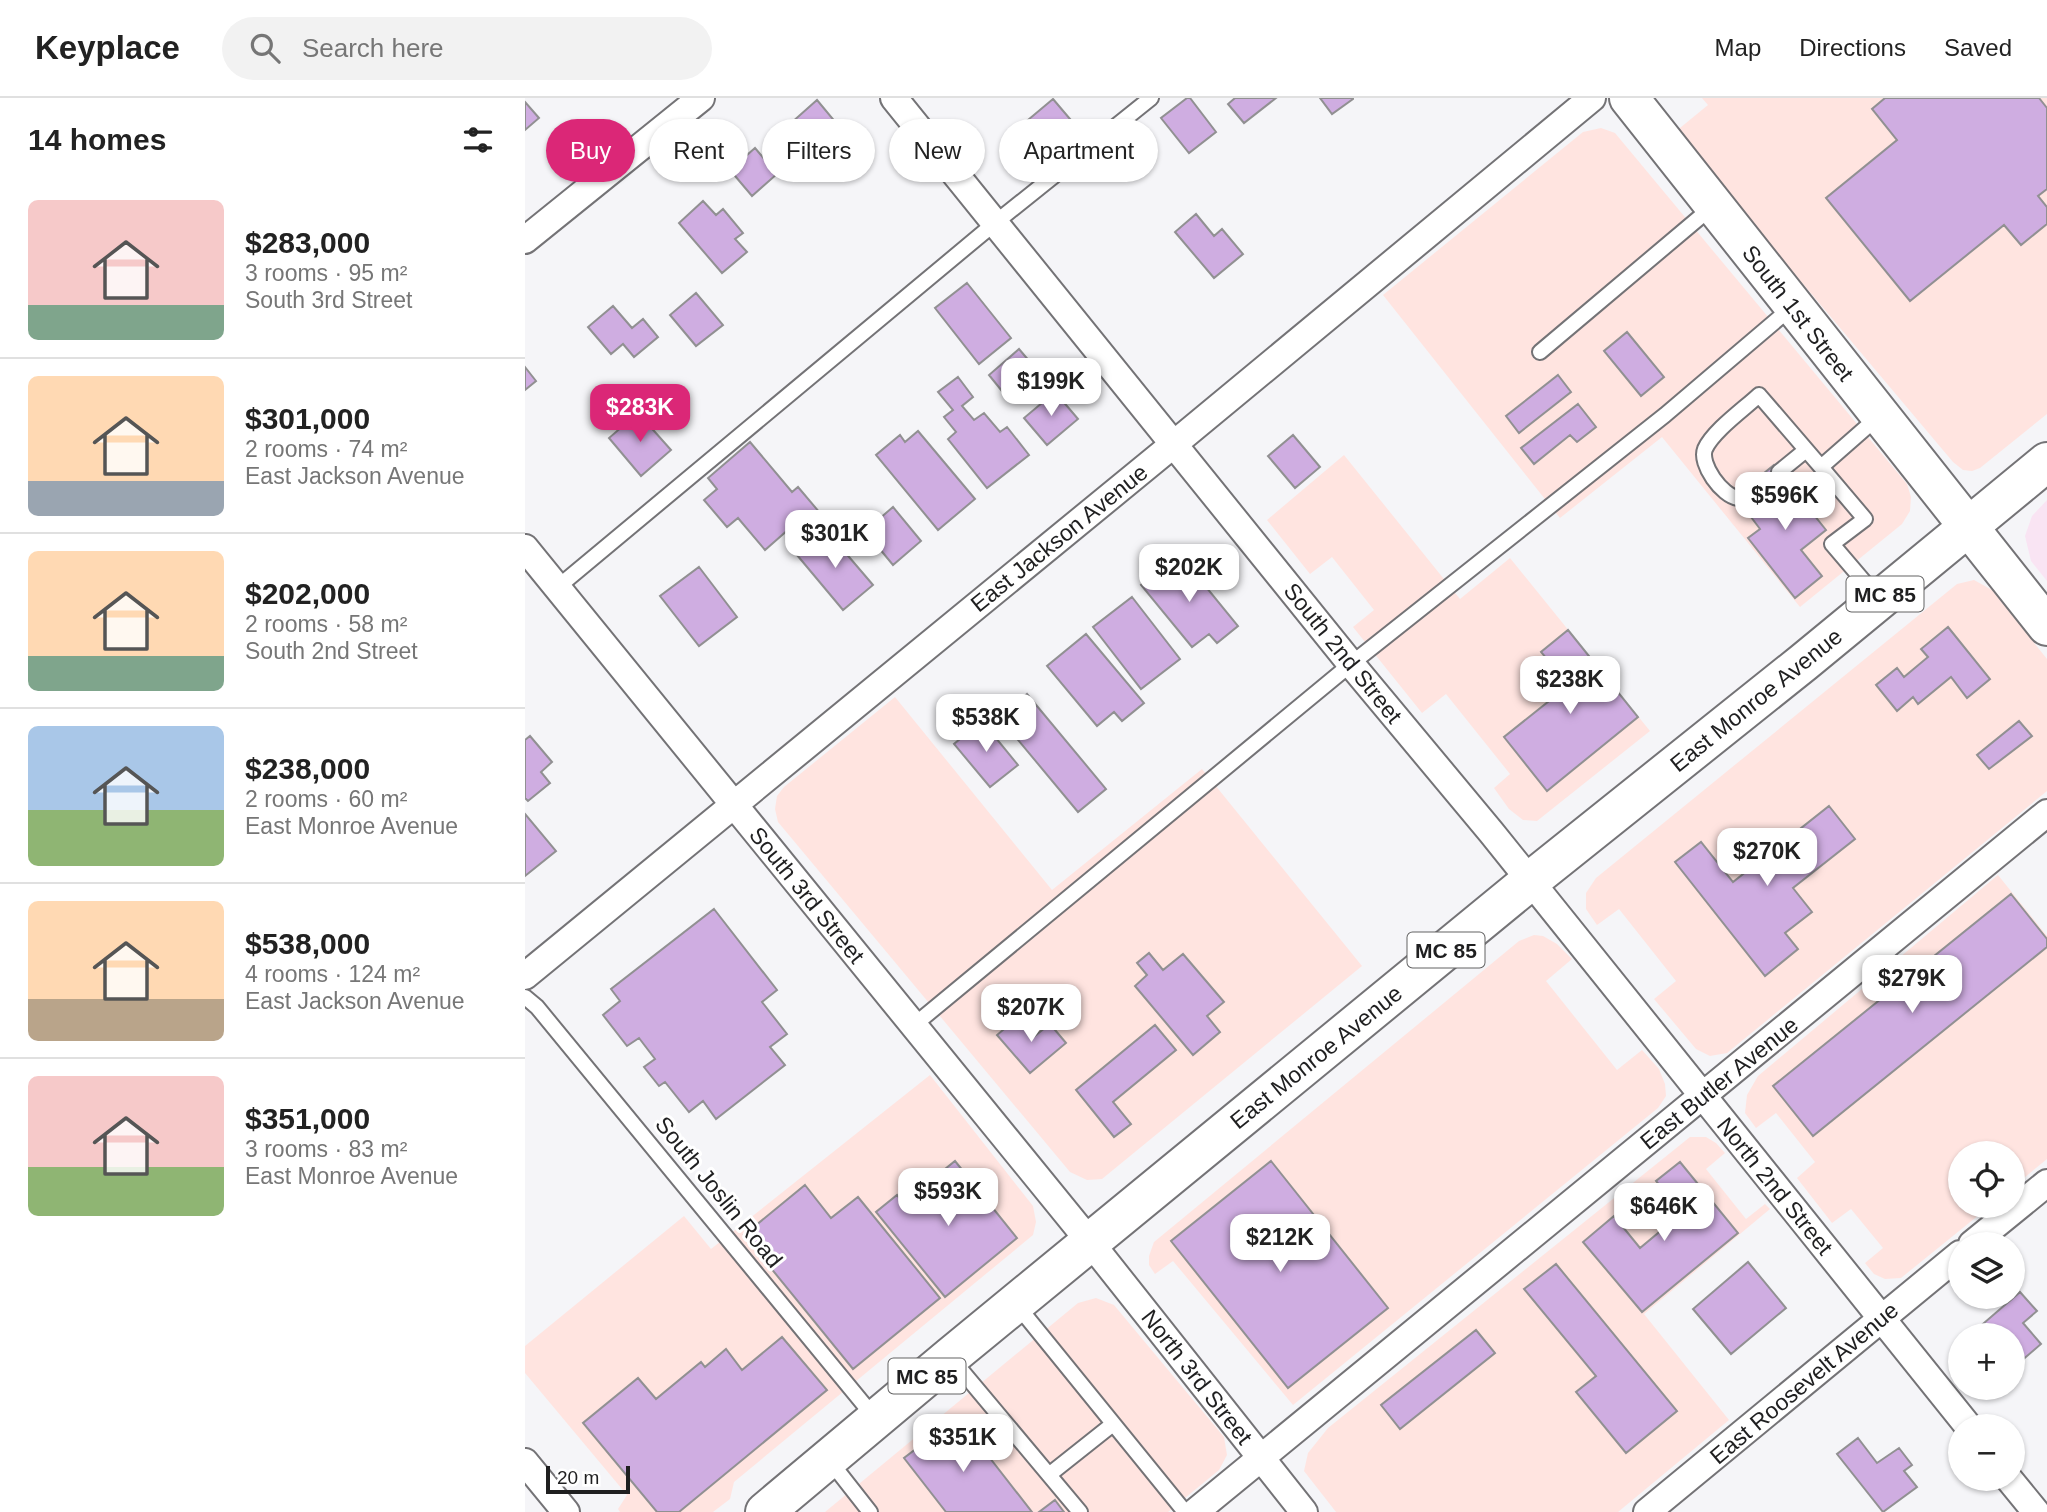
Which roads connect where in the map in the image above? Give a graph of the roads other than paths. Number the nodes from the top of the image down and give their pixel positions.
1 (701, 98) edge
2 (894, 98) edge
3 (1151, 98) edge
4 (1592, 98) edge
5 (1629, 98) edge
6 (1713, 206) junction
7 (995, 223) junction
8 (525, 240) edge
9 (1793, 306) junction
10 (1540, 352) dead end
11 (1879, 416) junction
12 (1174, 444) junction
13 (1806, 450) junction
14 (2047, 462) edge
15 (1821, 467) junction
16 (1780, 472) dead end
17 (1758, 490) dead end
18 (1968, 527) junction
19 (525, 548) edge
20 (558, 587) junction
21 (1879, 598) junction
22 (2047, 626) edge
23 (1351, 664) junction
24 (733, 804) junction
25 (2047, 813) edge
26 (1530, 881) junction
27 (525, 976) edge
28 (525, 996) edge
29 (913, 1026) junction
30 (1703, 1097) junction
31 (2047, 1183) edge
32 (1987, 1232) edge
33 (1090, 1242) junction
34 (1948, 1264) edge
35 (1016, 1303) junction
36 (1882, 1318) junction
37 (950, 1357) junction
38 (1958, 1414) edge
39 (876, 1419) junction
40 (1113, 1423) junction
41 (1261, 1457) junction
42 (829, 1460) junction
43 (525, 1462) edge
44 (1050, 1474) junction
45 (2019, 1491) edge
46 (566, 1512) edge
47 (765, 1512) edge
48 (870, 1512) edge
49 (1080, 1512) edge
50 (1185, 1512) edge
51 (1195, 1512) edge
52 (1304, 1512) edge
53 (1647, 1512) edge
54 (2036, 1512) edge

1 - 8 street
2 - 7 street, South 2nd Street
3 - 7 lane
4 - 12 street, East Jackson Avenue
5 - 6 main road, South 1st Street
6 - 9 main road, South 1st Street
6 - 10 lane
7 - 12 street, South 2nd Street
7 - 20 lane
9 - 11 main road, South 1st Street
9 - 23 lane
11 - 15 lane
11 - 18 main road, South 1st Street
12 - 23 street, South 2nd Street
12 - 24 street, East Jackson Avenue
13 - 15 lane
13 - 16 lane
13 - 17 lane
14 - 18 main road, MC 85
15 - 21 lane
18 - 21 main road, East Monroe Avenue / MC 85
18 - 22 main road, South 1st Street
19 - 20 street, South 3rd Street
20 - 24 street, South 3rd Street
21 - 26 main road, East Monroe Avenue / MC 85
23 - 26 street, South 2nd Street
23 - 29 lane
24 - 27 street, East Jackson Avenue
24 - 29 street, South 3rd Street
25 - 30 street, East Butler Avenue
26 - 30 street, North 2nd Street
26 - 33 main road, East Monroe Avenue / MC 85
28 - 39 lane, South Joslin Road
29 - 33 street, South 3rd Street
30 - 36 street, North 2nd Street
30 - 41 street, East Butler Avenue
31 - 32 street
33 - 35 main road, East Monroe Avenue / MC 85
33 - 41 street, North 3rd Street
34 - 36 street, East Roosevelt Avenue
35 - 37 main road, East Monroe Avenue / MC 85
35 - 40 lane
36 - 38 street, North 2nd Street
36 - 53 street, East Roosevelt Avenue
37 - 39 main road, East Monroe Avenue / MC 85
37 - 44 lane
39 - 42 main road, East Monroe Avenue / MC 85
40 - 44 lane
40 - 50 lane
41 - 51 street, East Butler Avenue
41 - 52 street, North 3rd Street
42 - 47 main road, East Monroe Avenue / MC 85
42 - 48 lane
43 - 46 street
44 - 49 lane
45 - 54 street

